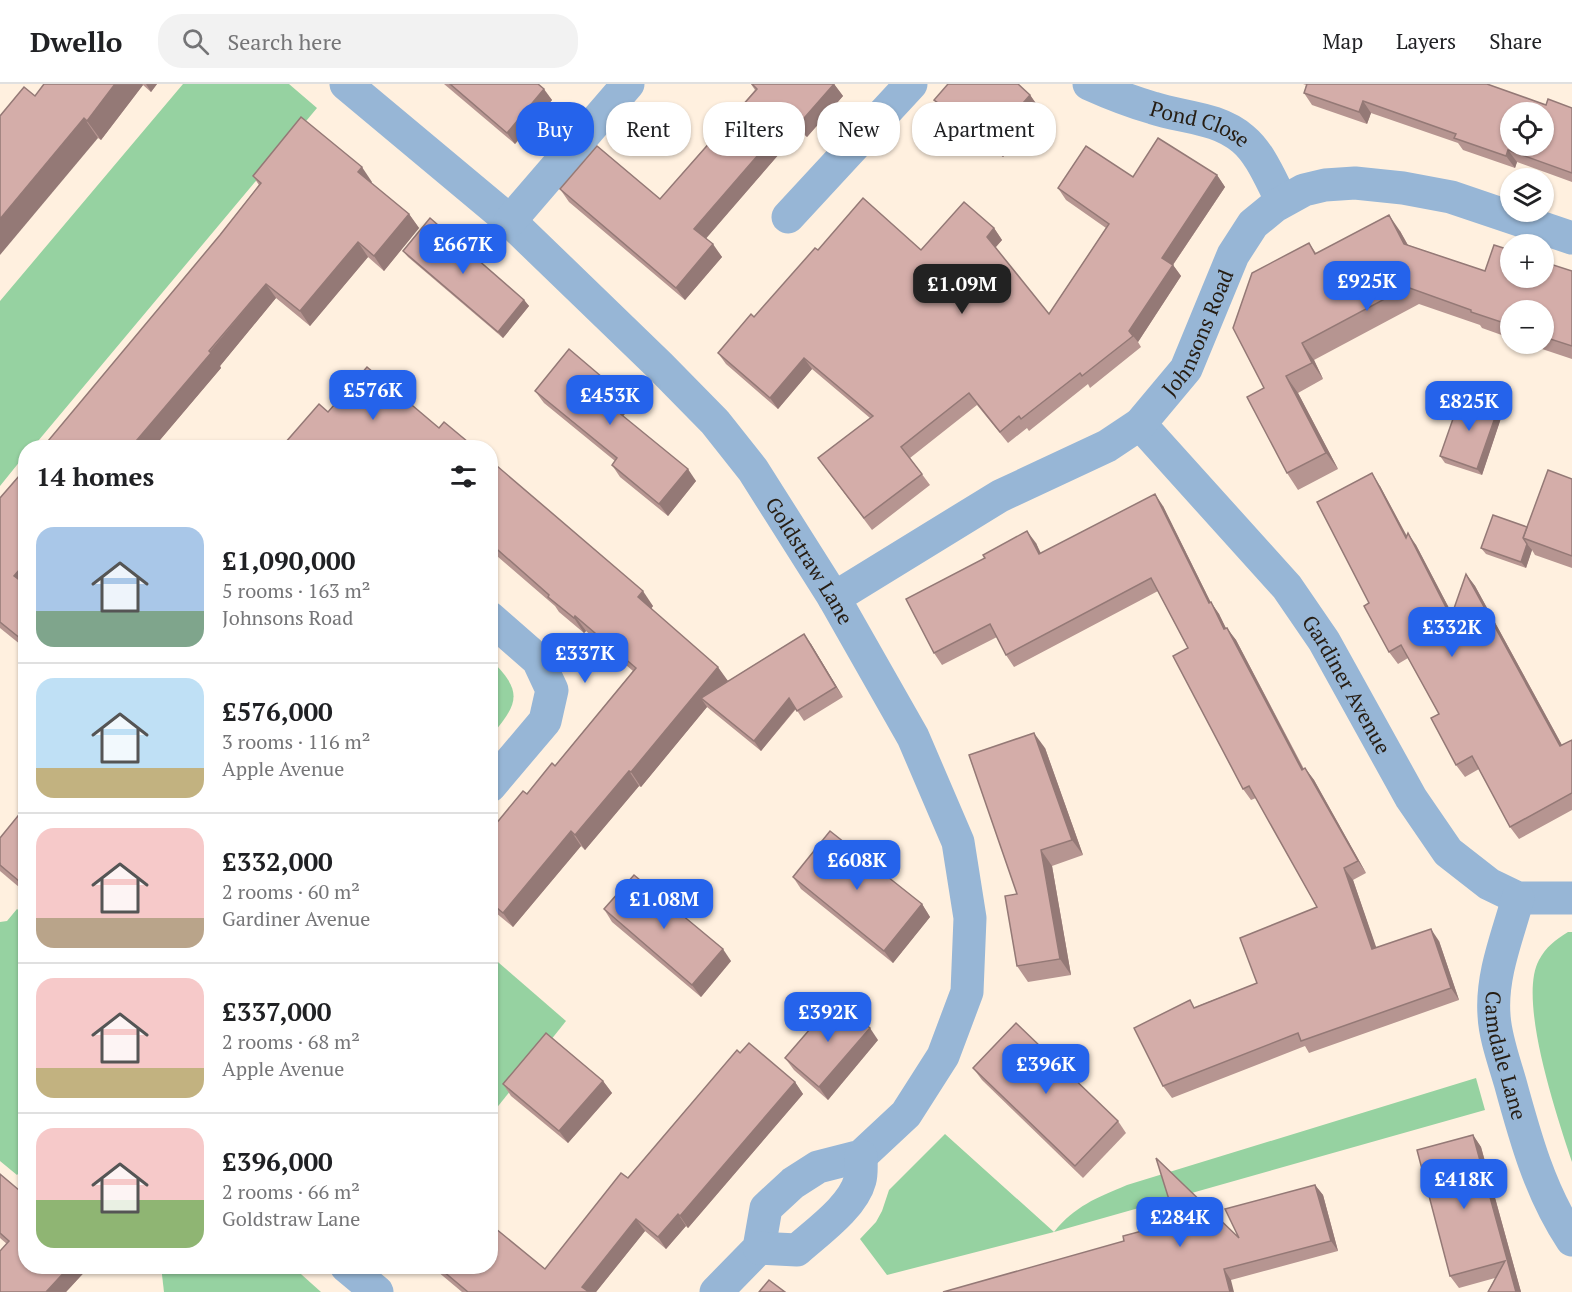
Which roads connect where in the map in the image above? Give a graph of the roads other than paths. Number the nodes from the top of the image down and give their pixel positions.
1 (346, 84) edge
2 (628, 84) edge
3 (911, 84) edge
4 (1089, 84) edge
5 (1282, 201) junction
6 (788, 217) dead end
7 (510, 221) junction
8 (1572, 238) edge
9 (1140, 424) junction
10 (834, 598) junction
11 (498, 625) edge
12 (498, 777) edge
13 (1518, 898) junction
14 (1572, 898) edge
15 (861, 1156) junction
16 (1572, 1240) edge
17 (759, 1248) junction
18 (356, 1274) edge
19 (377, 1292) edge
20 (716, 1292) edge

1 - 7 street, Goldstraw Lane
2 - 7 street
3 - 6 street
4 - 5 street, Pond Close
5 - 8 street, Johnsons Road
5 - 9 street, Johnsons Road
7 - 10 street, Goldstraw Lane
9 - 10 street, Johnsons Road
9 - 13 street, Gardiner Avenue
10 - 15 street, Goldstraw Lane
11 - 12 street
13 - 14 street, Gardiner Avenue
13 - 16 street, Camdale Lane
15 - 17 street, Goldstraw Lane
15 - 17 street
17 - 20 street
18 - 19 street

